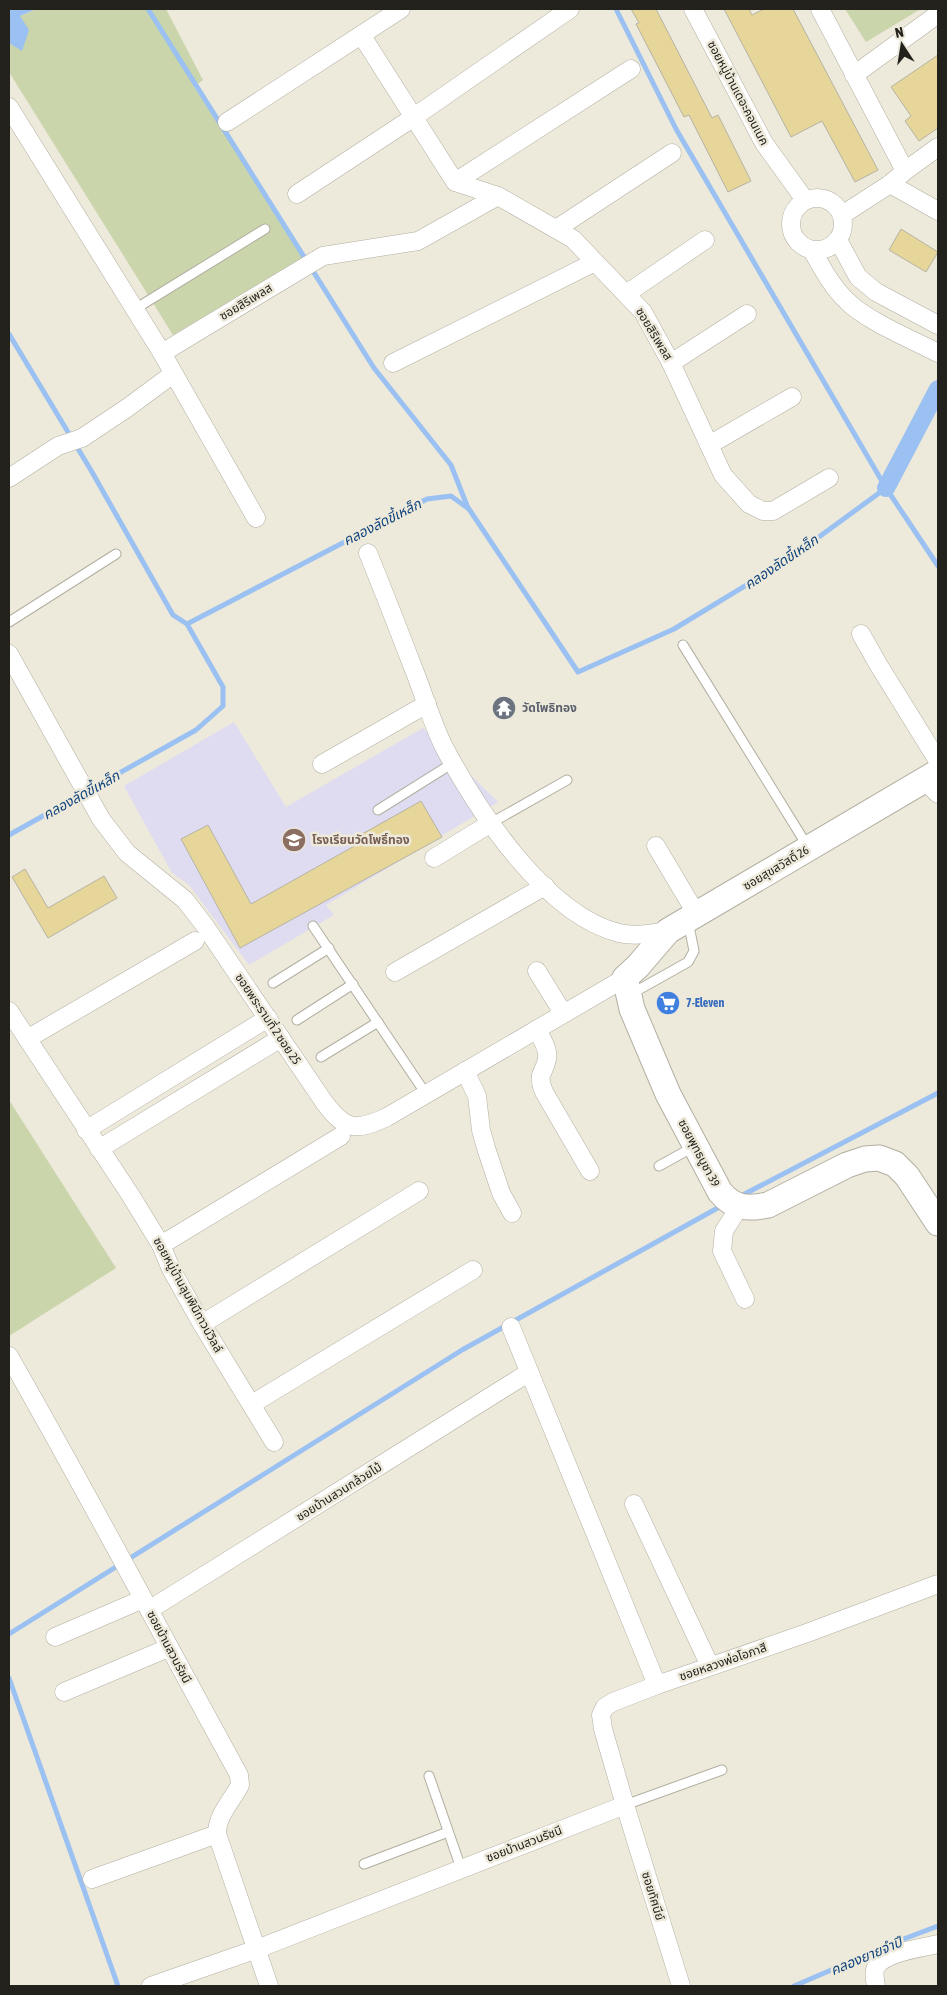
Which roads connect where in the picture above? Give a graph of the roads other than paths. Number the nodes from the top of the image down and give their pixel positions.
1 (402, 9) edge
2 (570, 9) edge
3 (693, 9) edge
4 (820, 9) edge
5 (932, 14) edge
6 (362, 36) junction
7 (631, 69) dead end
8 (854, 75) junction
9 (9, 107) edge
10 (414, 117) junction
11 (227, 122) dead end
12 (938, 147) edge
13 (672, 153) dead end
14 (905, 171) junction
15 (455, 182) junction
16 (890, 184) junction
17 (297, 194) dead end
18 (498, 196) junction
19 (805, 200) junction
20 (938, 211) edge
21 (842, 215) junction
22 (265, 229) dead end
23 (556, 229) junction
24 (706, 240) dead end
25 (838, 240) junction
26 (812, 250) junction
27 (595, 262) junction
28 (626, 294) junction
29 (135, 309) junction
30 (747, 314) dead end
31 (938, 325) edge
32 (162, 353) junction
33 (938, 353) edge
34 (671, 363) junction
35 (393, 364) dead end
36 (173, 374) junction
37 (792, 397) dead end
38 (709, 445) junction
39 (9, 478) edge
40 (829, 478) dead end
41 (256, 518) dead end
42 (368, 553) dead end
43 (116, 554) dead end
44 (9, 622) edge
45 (862, 634) dead end
46 (683, 646) dead end
47 (9, 654) edge
48 (427, 704) junction
49 (453, 763) junction
50 (322, 764) dead end
51 (935, 776) edge
52 (567, 780) dead end
53 (378, 810) dead end
54 (491, 823) junction
55 (656, 846) dead end
56 (808, 848) junction
57 (434, 858) dead end
58 (545, 886) junction
59 (683, 922) junction
60 (313, 926) dead end
61 (195, 941) dead end
62 (329, 948) junction
63 (537, 971) dead end
64 (395, 972) dead end
65 (273, 983) dead end
66 (353, 984) junction
67 (627, 987) junction
68 (9, 1011) edge
69 (563, 1013) junction
70 (268, 1018) junction
71 (297, 1020) dead end
72 (378, 1022) junction
73 (537, 1029) junction
74 (281, 1038) junction
75 (27, 1039) junction
76 (321, 1057) dead end
77 (183, 1070) junction
78 (465, 1071) junction
79 (196, 1090) junction
80 (426, 1094) junction
81 (86, 1130) junction
82 (341, 1136) dead end
83 (695, 1146) junction
84 (99, 1149) junction
85 (659, 1166) dead end
86 (590, 1171) dead end
87 (419, 1191) dead end
88 (740, 1206) junction
89 (512, 1213) dead end
90 (937, 1218) edge
91 (161, 1245) junction
92 (473, 1270) dead end
93 (745, 1299) dead end
94 (202, 1324) junction
95 (511, 1327) dead end
96 (9, 1356) edge
97 (528, 1372) junction
98 (252, 1404) junction
99 (274, 1442) dead end
100 (634, 1504) dead end
101 (938, 1584) edge
102 (146, 1605) junction
103 (55, 1637) dead end
104 (168, 1648) junction
105 (710, 1666) junction
106 (656, 1685) junction
107 (64, 1692) dead end
108 (722, 1770) dead end
109 (429, 1776) dead end
110 (625, 1806) junction
111 (448, 1832) junction
112 (217, 1834) junction
113 (364, 1864) dead end
114 (461, 1868) junction
115 (92, 1879) dead end
116 (938, 1944) edge
117 (257, 1949) junction
118 (151, 1986) edge
119 (269, 1986) edge
120 (681, 1986) edge
121 (876, 1986) edge

1 - 6 street
2 - 10 street
3 - 19 street, ซอยหมู่บ้านเดอะคอนเนค
4 - 8 street
5 - 8 street
6 - 10 street
6 - 11 street
7 - 15 street
8 - 14 street
9 - 29 street
10 - 15 street
10 - 17 street
12 - 14 street
13 - 23 street
14 - 16 street
15 - 18 street, ซอยสิริเพลส
16 - 20 street
16 - 21 street
18 - 23 street, ซอยสิริเพลส
18 - 32 street, ซอยสิริเพลส
19 - 21 street
19 - 26 street
21 - 25 street
22 - 29 lane
23 - 27 street, ซอยสิริเพลส
24 - 28 street
25 - 26 street
25 - 31 street
26 - 33 street
27 - 28 street, ซอยสิริเพลส
27 - 35 street
28 - 34 street, ซอยสิริเพลส
29 - 32 street
30 - 34 street
32 - 36 street
34 - 38 street, ซอยสิริเพลส
36 - 39 street
36 - 41 street
37 - 38 street
38 - 40 street, ซอยสิริเพลส
42 - 48 street
43 - 44 lane
45 - 51 street
46 - 56 lane
47 - 70 street, ซอยพระรามที่ 2 ซอย 25
48 - 49 street
48 - 50 street
49 - 53 lane
49 - 54 street
51 - 56 street, ซอยสุขสวัสดิ์ 26
52 - 54 lane
54 - 57 street
54 - 58 street
55 - 59 street
56 - 59 street, ซอยสุขสวัสดิ์ 26
58 - 59 street
58 - 64 street
59 - 67 street, ซอยสุขสวัสดิ์ 26
59 - 67 lane
60 - 62 lane
61 - 75 street
62 - 65 lane
62 - 66 lane
63 - 69 street
66 - 71 lane
66 - 72 lane
67 - 69 street, ซอยพระรามที่ 2 ซอย 25
67 - 83 street, ซอยพุทธบูชา 39
68 - 75 street, ซอยหมู่บ้านลุมพินีทาวน์วิลล์
69 - 73 street, ซอยพระรามที่ 2 ซอย 25
70 - 74 street, ซอยพระรามที่ 2 ซอย 25
70 - 77 street
72 - 76 lane
72 - 80 lane
73 - 78 street, ซอยพระรามที่ 2 ซอย 25
73 - 86 street
74 - 79 street
74 - 80 street, ซอยพระรามที่ 2 ซอย 25
75 - 81 street, ซอยหมู่บ้านลุมพินีทาวน์วิลล์
77 - 79 street
77 - 81 street
78 - 80 street, ซอยพระรามที่ 2 ซอย 25
78 - 89 street
79 - 84 street
81 - 84 street, ซอยหมู่บ้านลุมพินีทาวน์วิลล์
82 - 91 street
83 - 85 lane
83 - 88 street, ซอยพุทธบูชา 39
84 - 91 street, ซอยหมู่บ้านลุมพินีทาวน์วิลล์
87 - 94 street
88 - 90 street
88 - 93 street
91 - 94 street, ซอยหมู่บ้านลุมพินีทาวน์วิลล์
92 - 98 street
94 - 98 street, ซอยหมู่บ้านลุมพินีทาวน์วิลล์
95 - 97 street
96 - 102 street, ซอยบ้านสวนรัชนี
97 - 102 street, ซอยบ้านสวนกล้วยไม้
97 - 106 street
98 - 99 street, ซอยหมู่บ้านลุมพินีทาวน์วิลล์
100 - 105 street
101 - 105 street, ซอยหลวงพ่อโอภาสี
102 - 103 street, ซอยบ้านสวนกล้วยไม้
102 - 104 street, ซอยบ้านสวนรัชนี
104 - 107 street
104 - 112 street, ซอยบ้านสวนรัชนี
105 - 106 street, ซอยหลวงพ่อโอภาสี
106 - 110 street, ซอยหลวงพ่อโอภาสี
108 - 110 lane
109 - 111 lane
110 - 114 street, ซอยบ้านสวนรัชนี
110 - 120 street, ซอยทัศนีย์
111 - 113 lane
111 - 114 lane
112 - 115 street
112 - 117 street
114 - 117 street, ซอยบ้านสวนรัชนี
116 - 121 street
117 - 118 street, ซอยบ้านสวนรัชนี
117 - 119 street

